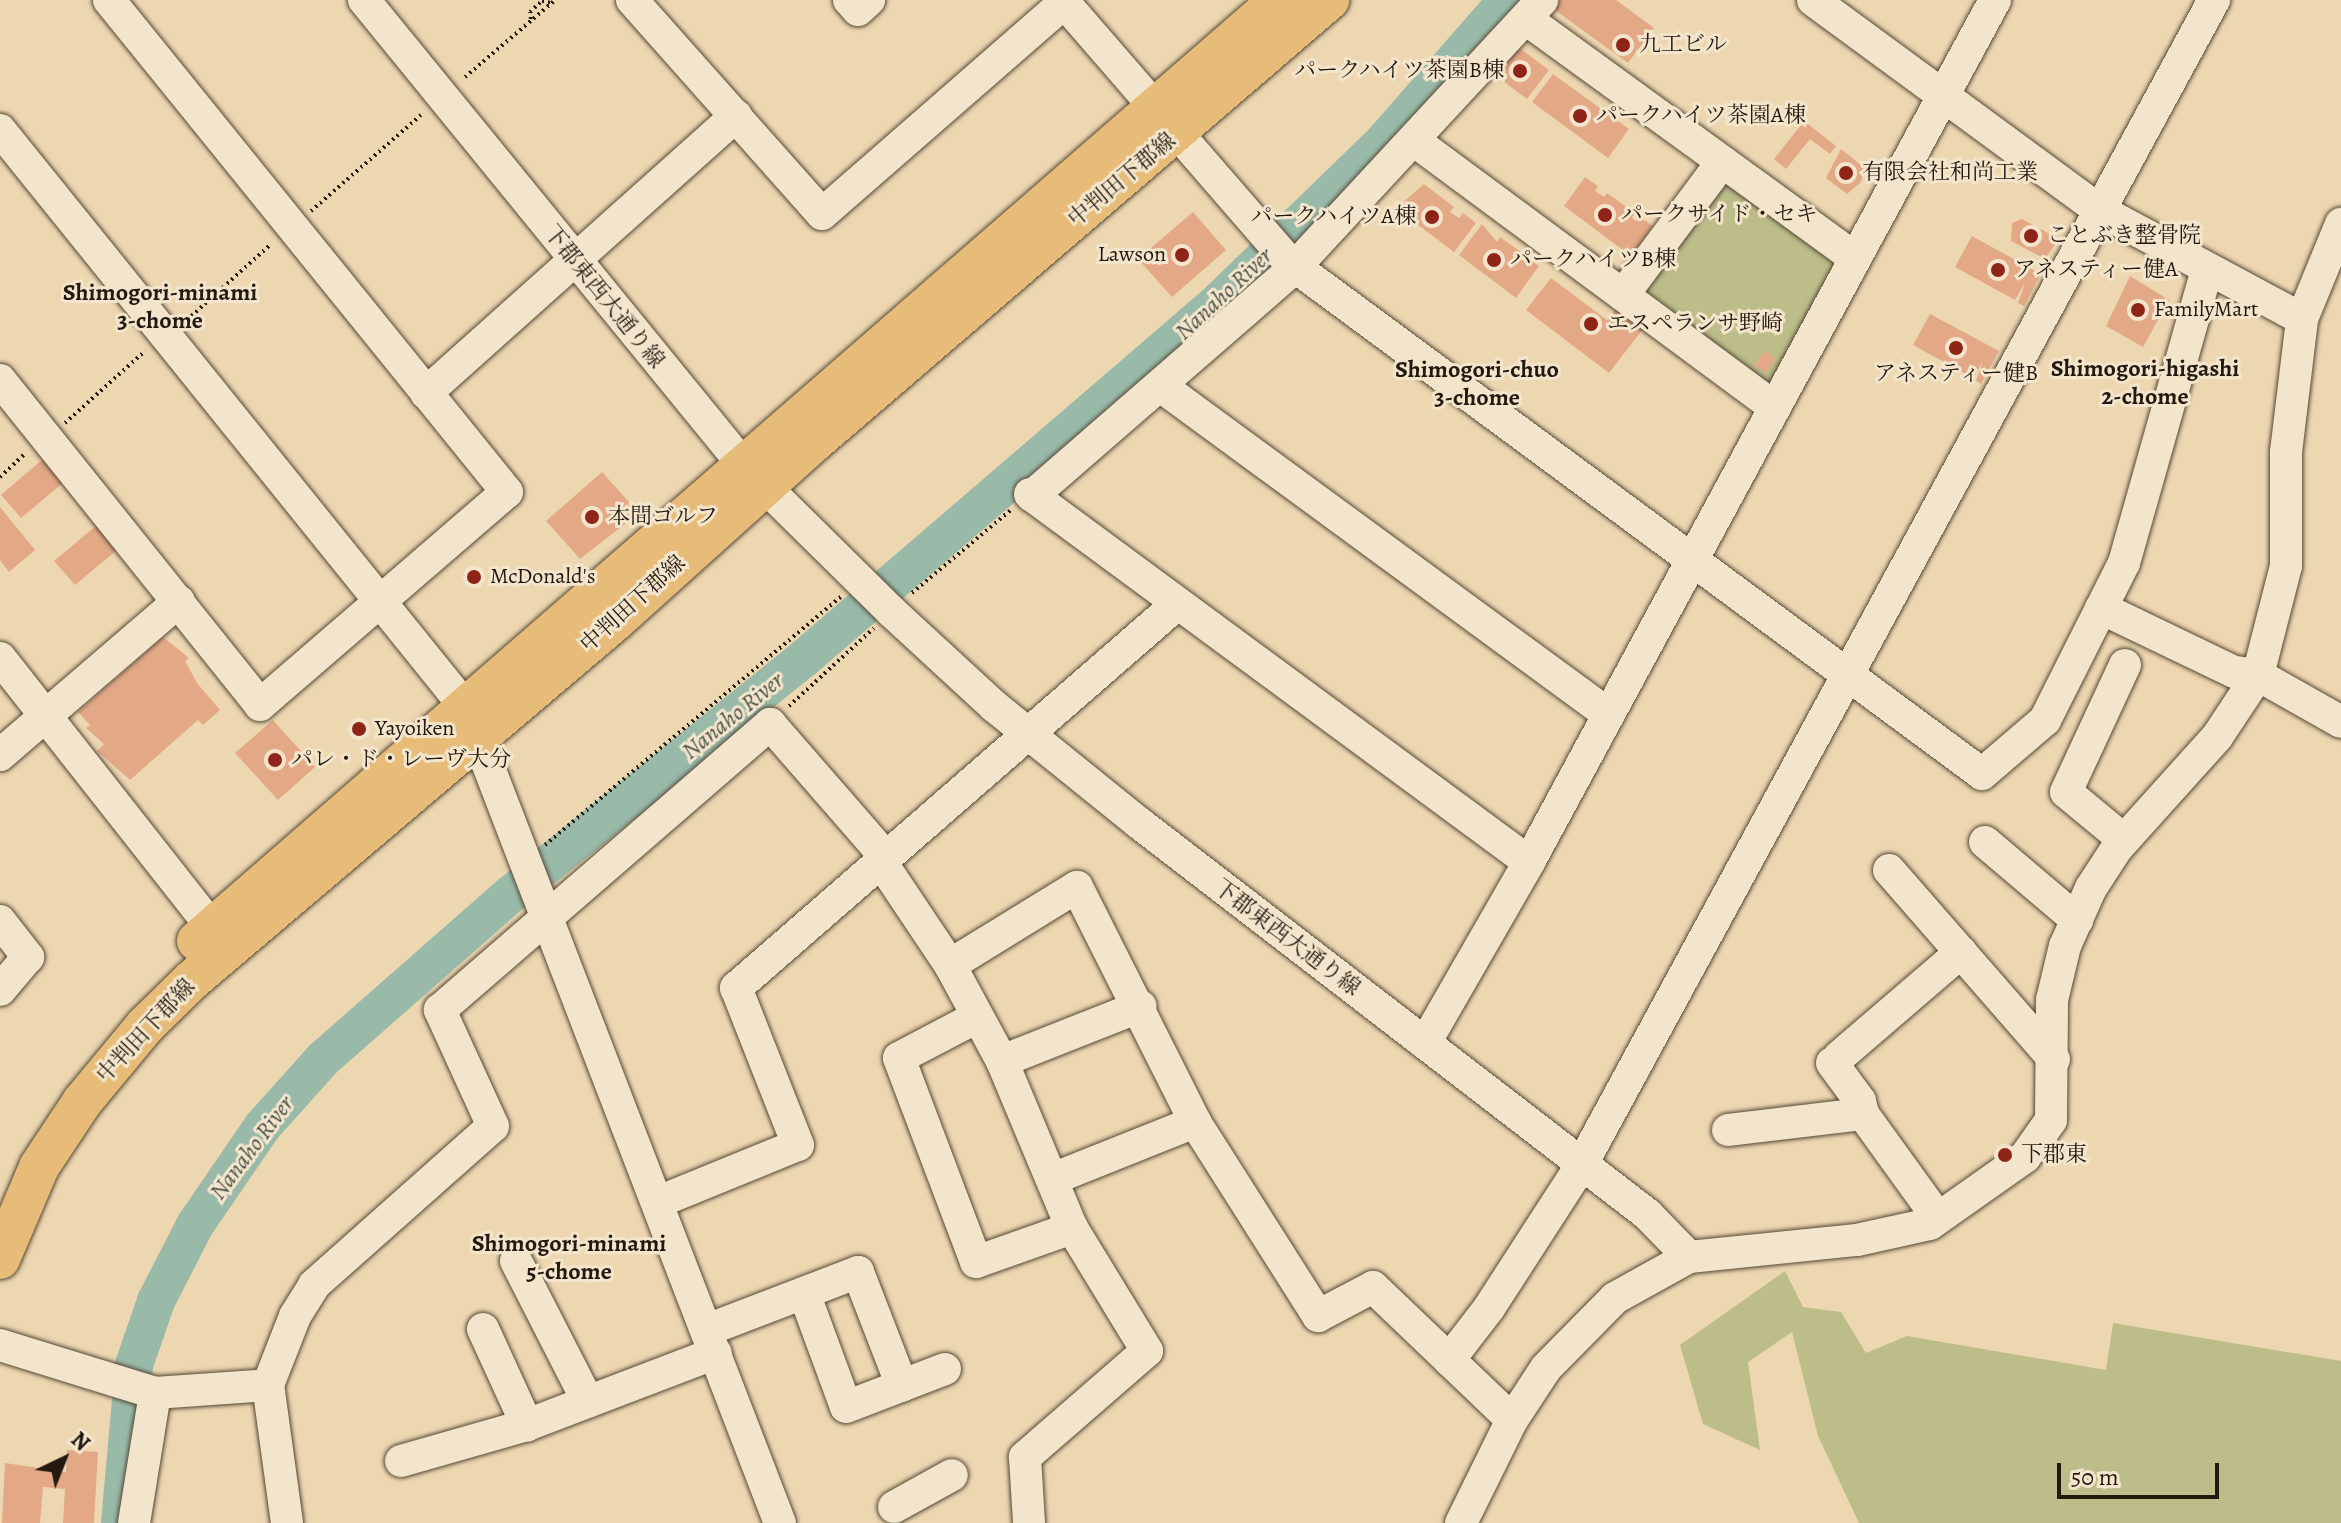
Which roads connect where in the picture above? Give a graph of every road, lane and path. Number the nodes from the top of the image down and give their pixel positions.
1 (109, 0) edge
2 (364, 0) edge
3 (632, 0) edge
4 (849, 0) edge
5 (869, 0) edge
6 (1279, 0) edge
7 (1329, 0) edge
8 (1813, 0) edge
9 (1995, 0) edge
10 (2214, 0) edge
11 (553, 1) edge
12 (1064, 1) edge
13 (1534, 9) edge
14 (531, 19) junction
15 (465, 77) dead end
16 (1944, 96) junction
17 (421, 115) dead end
18 (736, 116) junction
19 (1167, 120) junction
20 (0, 130) edge
21 (1416, 142) junction
22 (1722, 162) junction
23 (2099, 210) junction
24 (301, 220) dead end
25 (2341, 224) edge
26 (275, 241) dead end
27 (1855, 258) junction
28 (573, 261) junction
29 (1293, 265) junction
30 (2207, 269) junction
31 (1623, 295) junction
32 (2302, 319) junction
33 (183, 327) dead end
34 (151, 346) dead end
35 (0, 380) edge
36 (1162, 387) junction
37 (426, 393) junction
38 (1774, 407) junction
39 (54, 431) dead end
40 (32, 447) dead end
41 (754, 476) junction
42 (0, 477) edge
43 (1031, 495) junction
44 (1692, 559) junction
45 (852, 588) junction
46 (179, 601) junction
47 (380, 601) junction
48 (1176, 605) junction
49 (2101, 608) junction
50 (892, 612) junction
51 (0, 658) edge
52 (2125, 665) dead end
53 (1849, 675) junction
54 (2258, 675) junction
55 (1608, 714) junction
56 (45, 716) junction
57 (2341, 722) edge
58 (471, 723) junction
59 (770, 724) junction
60 (1028, 733) junction
61 (0, 755) edge
62 (2124, 840) junction
63 (1985, 842) dead end
64 (882, 857) junction
65 (1529, 862) junction
66 (526, 864) junction
67 (1889, 870) dead end
68 (545, 910) junction
69 (2077, 920) junction
70 (0, 921) edge
71 (221, 938) junction
72 (1961, 952) junction
73 (950, 965) junction
74 (0, 990) edge
75 (1141, 1006) junction
76 (977, 1017) junction
77 (1425, 1043) junction
78 (2054, 1059) junction
79 (1002, 1061) junction
80 (1863, 1114) junction
81 (1195, 1122) junction
82 (1728, 1130) dead end
83 (1582, 1164) junction
84 (1055, 1178) junction
85 (0, 1195) edge
86 (658, 1202) junction
87 (1938, 1218) junction
88 (1072, 1228) junction
89 (1689, 1257) junction
90 (0, 1259) edge
91 (516, 1261) dead end
92 (804, 1293) junction
93 (483, 1329) dead end
94 (712, 1342) junction
95 (0, 1345) edge
96 (1449, 1360) junction
97 (945, 1369) dead end
98 (268, 1385) junction
99 (902, 1386) junction
100 (141, 1390) junction
101 (588, 1402) junction
102 (1512, 1420) junction
103 (527, 1425) junction
104 (401, 1461) dead end
105 (952, 1475) dead end
106 (893, 1506) edge
107 (134, 1523) edge
108 (287, 1523) edge
109 (780, 1523) edge
110 (1029, 1523) edge
111 (1461, 1523) edge

1 - 37 street
2 - 28 street, 下郡東西大通り線
3 - 18 street
4 - 5 street
6 - 19 main road, 中判田下郡線
7 - 19 main road, 中判田下郡線
8 - 16 street
9 - 16 street
10 - 23 street
11 - 14 path
11 - 14 path
12 - 18 street
12 - 19 street
13 - 21 street
13 - 22 street
14 - 15 path
16 - 23 street
16 - 27 street
17 - 24 path
18 - 28 street
19 - 29 street
19 - 41 main road, 中判田下郡線
20 - 47 street
21 - 29 street
21 - 31 street
22 - 27 street
22 - 31 street
23 - 30 street
23 - 53 street
25 - 32 street
26 - 33 path
27 - 38 street
28 - 37 street
28 - 41 street, 下郡東西大通り線
29 - 36 street
29 - 44 street
30 - 32 street
30 - 49 street
31 - 38 street
32 - 54 street
34 - 39 path
35 - 46 street
36 - 43 street
36 - 55 street
37 - 47 street
38 - 44 street
40 - 42 path
41 - 45 street, 下郡東西大通り線
41 - 58 main road, 中判田下郡線
43 - 48 street
43 - 50 path
44 - 53 street
44 - 55 street
45 - 50 street, 下郡東西大通り線
45 - 66 path
46 - 47 street
46 - 56 street
47 - 58 street
48 - 60 street
48 - 65 street
49 - 53 street
49 - 54 street
50 - 59 path
50 - 60 street, 下郡東西大通り線
51 - 56 street
52 - 62 street
53 - 83 street
54 - 57 street
54 - 62 street
55 - 65 street
56 - 61 street
56 - 71 street
58 - 66 street
58 - 71 main road, 中判田下郡線
59 - 64 street
59 - 68 street
60 - 64 street
60 - 77 street, 下郡東西大通り線
62 - 69 street
63 - 69 street
64 - 73 street
64 - 86 street
65 - 77 street
66 - 68 street
67 - 72 street
68 - 86 street
68 - 98 street
69 - 78 street
70 - 74 street
71 - 85 main road, 中判田下郡線
71 - 90 main road, 中判田下郡線
72 - 78 street
72 - 80 street
73 - 75 street
73 - 76 street
75 - 79 street
75 - 81 street
76 - 79 street
76 - 88 street
77 - 83 street, 下郡東西大通り線
78 - 87 street
79 - 84 street
80 - 82 street
80 - 87 street
81 - 84 street
81 - 96 street
83 - 89 street, 下郡東西大通り線
83 - 96 street
84 - 88 street
86 - 94 street
87 - 89 street
88 - 110 street
89 - 102 street
91 - 101 street
92 - 94 street
92 - 99 street
92 - 99 street
93 - 103 street
94 - 101 street
94 - 109 street
95 - 100 street
96 - 102 street
97 - 99 street
98 - 100 street
98 - 108 street
100 - 107 street
101 - 103 street
102 - 111 street
103 - 104 street
105 - 106 street

